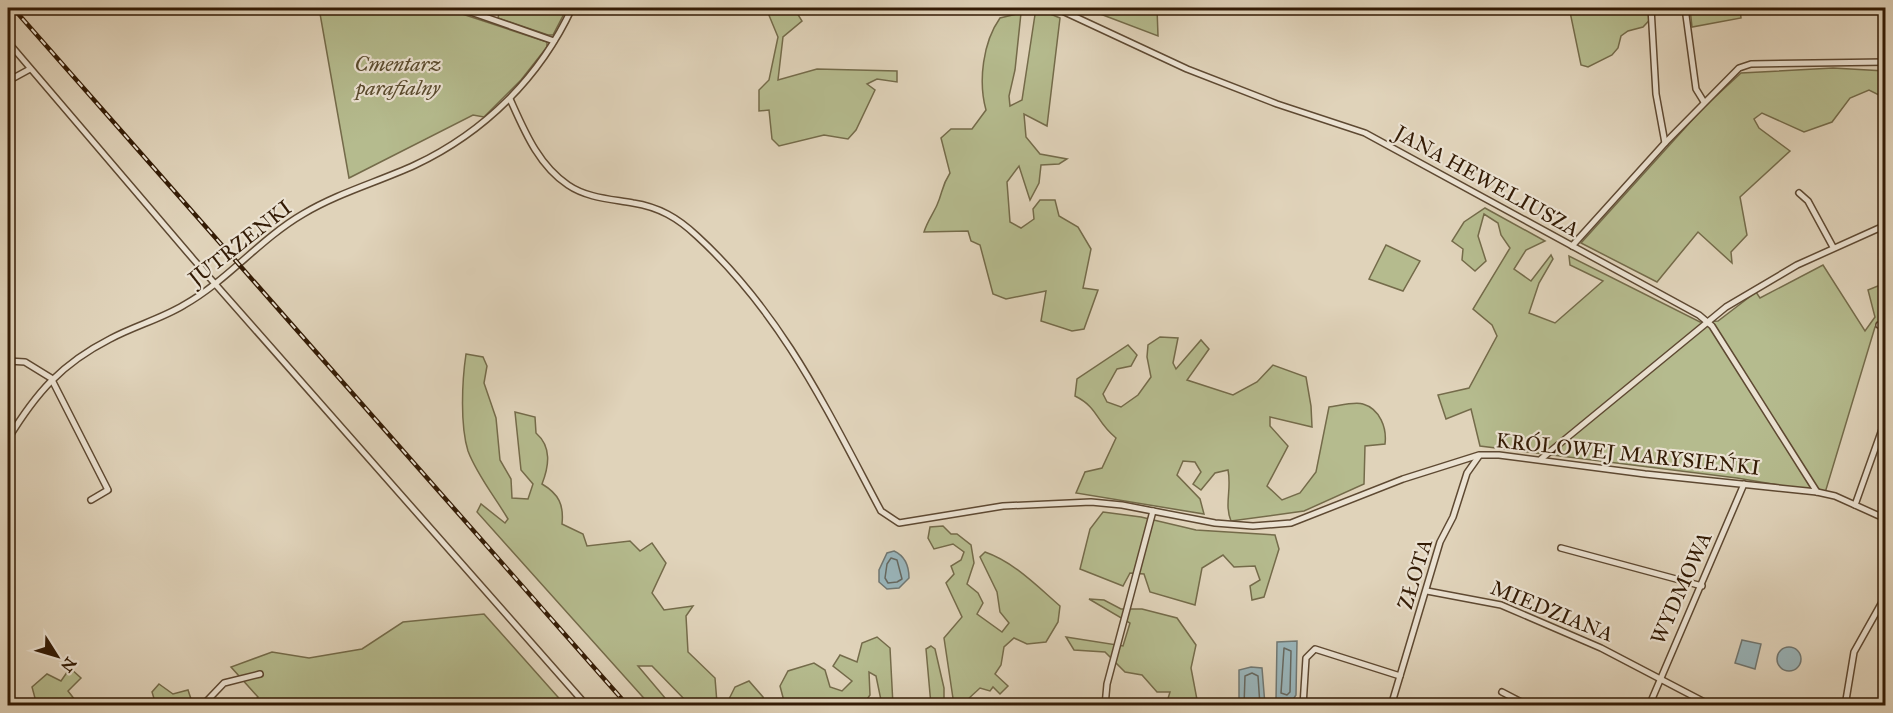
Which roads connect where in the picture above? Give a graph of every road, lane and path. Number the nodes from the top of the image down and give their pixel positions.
1 (459, 8) edge
2 (573, 8) edge
3 (1056, 8) edge
4 (1651, 8) edge
5 (1686, 8) edge
6 (554, 41) junction
7 (8, 42) edge
8 (1886, 62) edge
9 (30, 69) junction
10 (8, 81) edge
11 (510, 99) junction
12 (1704, 102) junction
13 (1665, 143) junction
14 (1799, 193) dead end
15 (1886, 225) edge
16 (1572, 246) junction
17 (1833, 247) junction
18 (214, 283) junction
19 (1707, 321) junction
20 (8, 361) edge
21 (51, 378) junction
22 (1886, 418) edge
23 (8, 439) edge
24 (1479, 455) junction
25 (1541, 459) junction
26 (1744, 484) junction
27 (1817, 492) junction
28 (92, 500) dead end
29 (1855, 505) junction
30 (1153, 511) junction
31 (1886, 519) edge
32 (1561, 548) dead end
33 (1702, 586) junction
34 (1426, 591) junction
35 (1886, 595) edge
36 (260, 674) dead end
37 (1400, 676) junction
38 (1661, 677) junction
39 (1502, 692) dead end
40 (202, 705) edge
41 (587, 705) edge
42 (1106, 705) edge
43 (1303, 705) edge
44 (1391, 705) edge
45 (1529, 705) edge
46 (1649, 705) edge
47 (1712, 705) edge
48 (1845, 705) edge

1 - 6 street
2 - 6 street, JUTRZENKI
3 - 16 street, JANA HEWELIUSZA
4 - 13 street
5 - 12 street
6 - 11 street, JUTRZENKI
7 - 9 street
8 - 12 street
9 - 10 street
9 - 18 street
11 - 18 street, JUTRZENKI
11 - 30 street, KRÓLOWEJ MARYSIEŃKI
12 - 13 street
13 - 16 street
14 - 17 street
15 - 17 street
16 - 19 street, JANA HEWELIUSZA
17 - 19 street
18 - 21 street, JUTRZENKI
18 - 41 street
19 - 25 street
19 - 27 street, JANA HEWELIUSZA
20 - 21 street
21 - 23 street, JUTRZENKI
21 - 28 street
22 - 29 street
24 - 25 street, KRÓLOWEJ MARYSIEŃKI
24 - 30 street, KRÓLOWEJ MARYSIEŃKI
24 - 34 street, ZŁOTA
25 - 26 street, KRÓLOWEJ MARYSIEŃKI
26 - 27 street, KRÓLOWEJ MARYSIEŃKI
26 - 33 street, WYDMOWA
27 - 29 street, KRÓLOWEJ MARYSIEŃKI
29 - 31 street, KRÓLOWEJ MARYSIEŃKI
30 - 42 street
32 - 33 street
33 - 38 street, WYDMOWA
34 - 37 street, ZŁOTA
34 - 38 street, MIEDZIANA
35 - 48 street
36 - 40 street
37 - 43 street
37 - 44 street, ZŁOTA
38 - 46 street, WYDMOWA
38 - 47 street, MIEDZIANA
39 - 45 street

